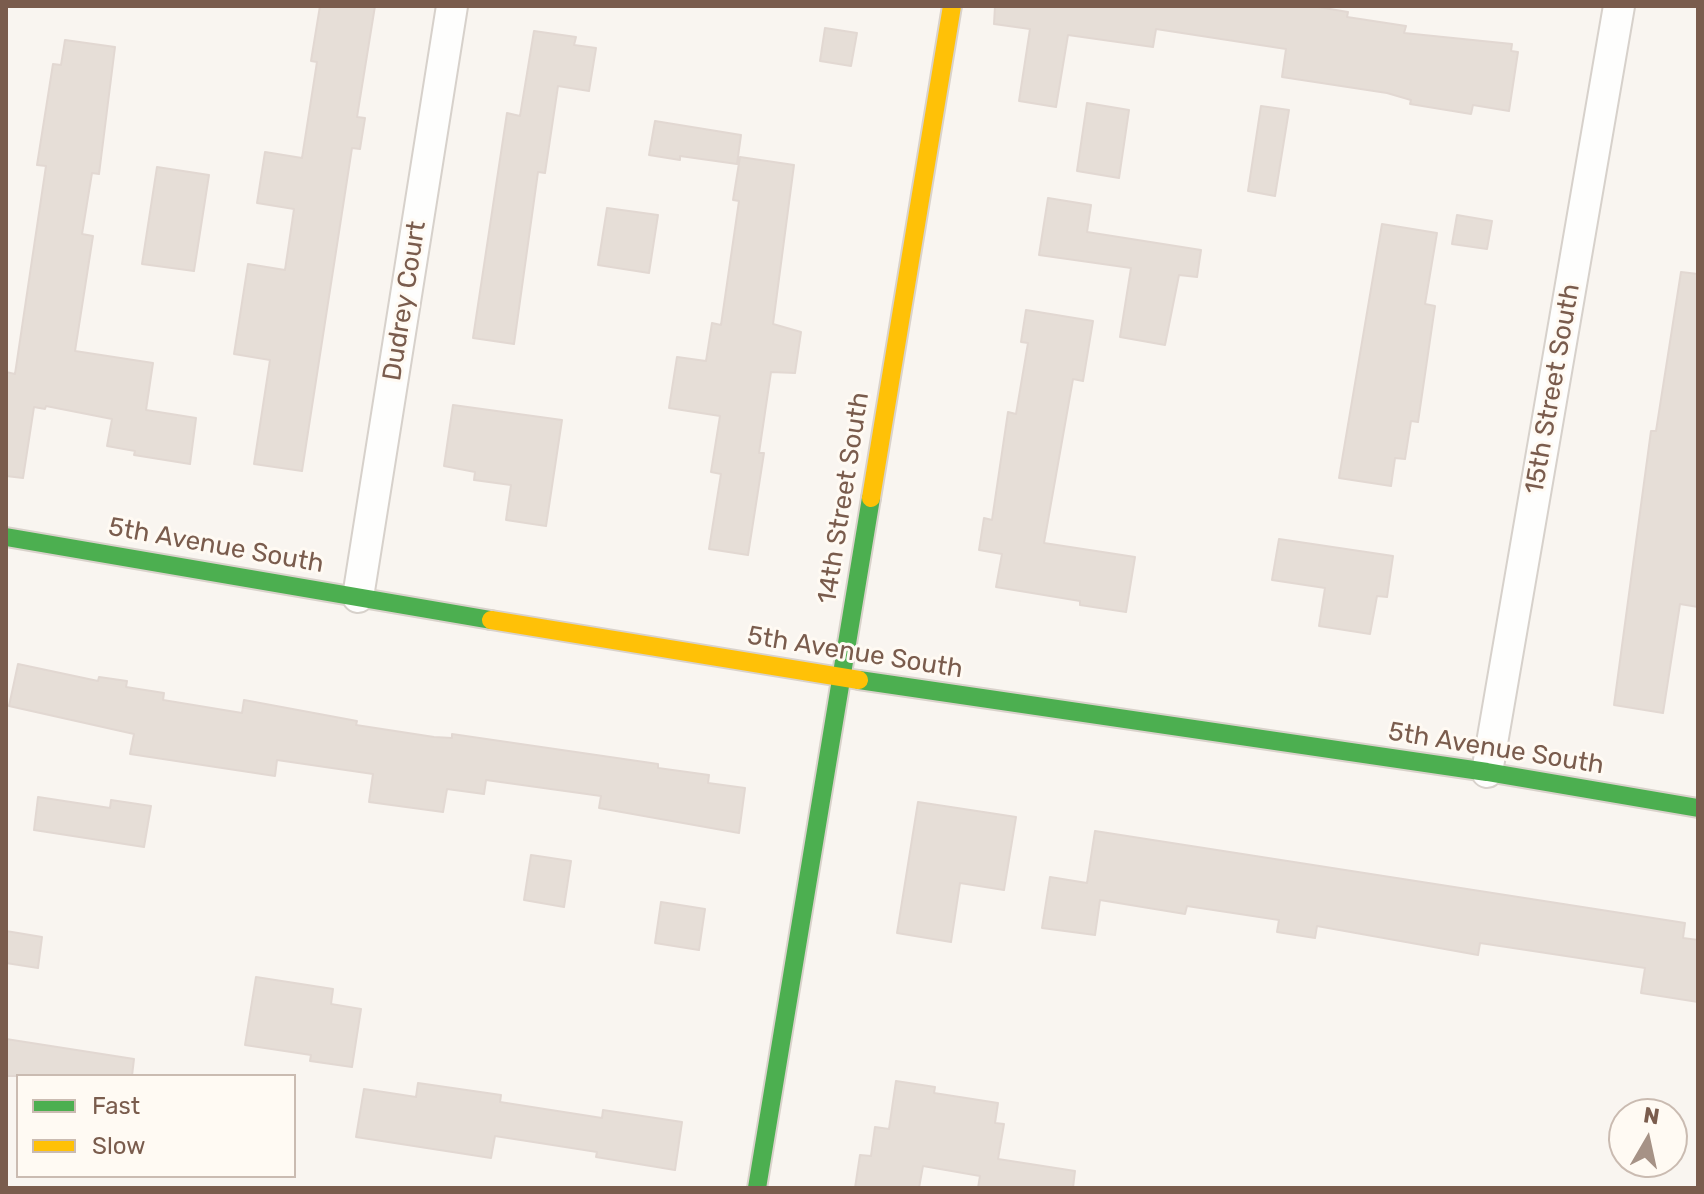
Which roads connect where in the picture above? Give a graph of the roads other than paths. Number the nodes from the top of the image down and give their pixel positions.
1 (452, 6) edge
2 (952, 6) edge
3 (1619, 6) edge
4 (6, 537) edge
5 (358, 597) junction
6 (841, 677) junction
7 (1487, 772) junction
8 (1698, 808) edge
9 (757, 1188) edge

1 - 5 street, Dudrey Court
2 - 6 street, 14th Street South
3 - 7 street, 15th Street South
4 - 5 street, 5th Avenue South
5 - 6 street, 5th Avenue South
6 - 7 street, 5th Avenue South
6 - 9 street, 14th Street South
7 - 8 street, 5th Avenue South

